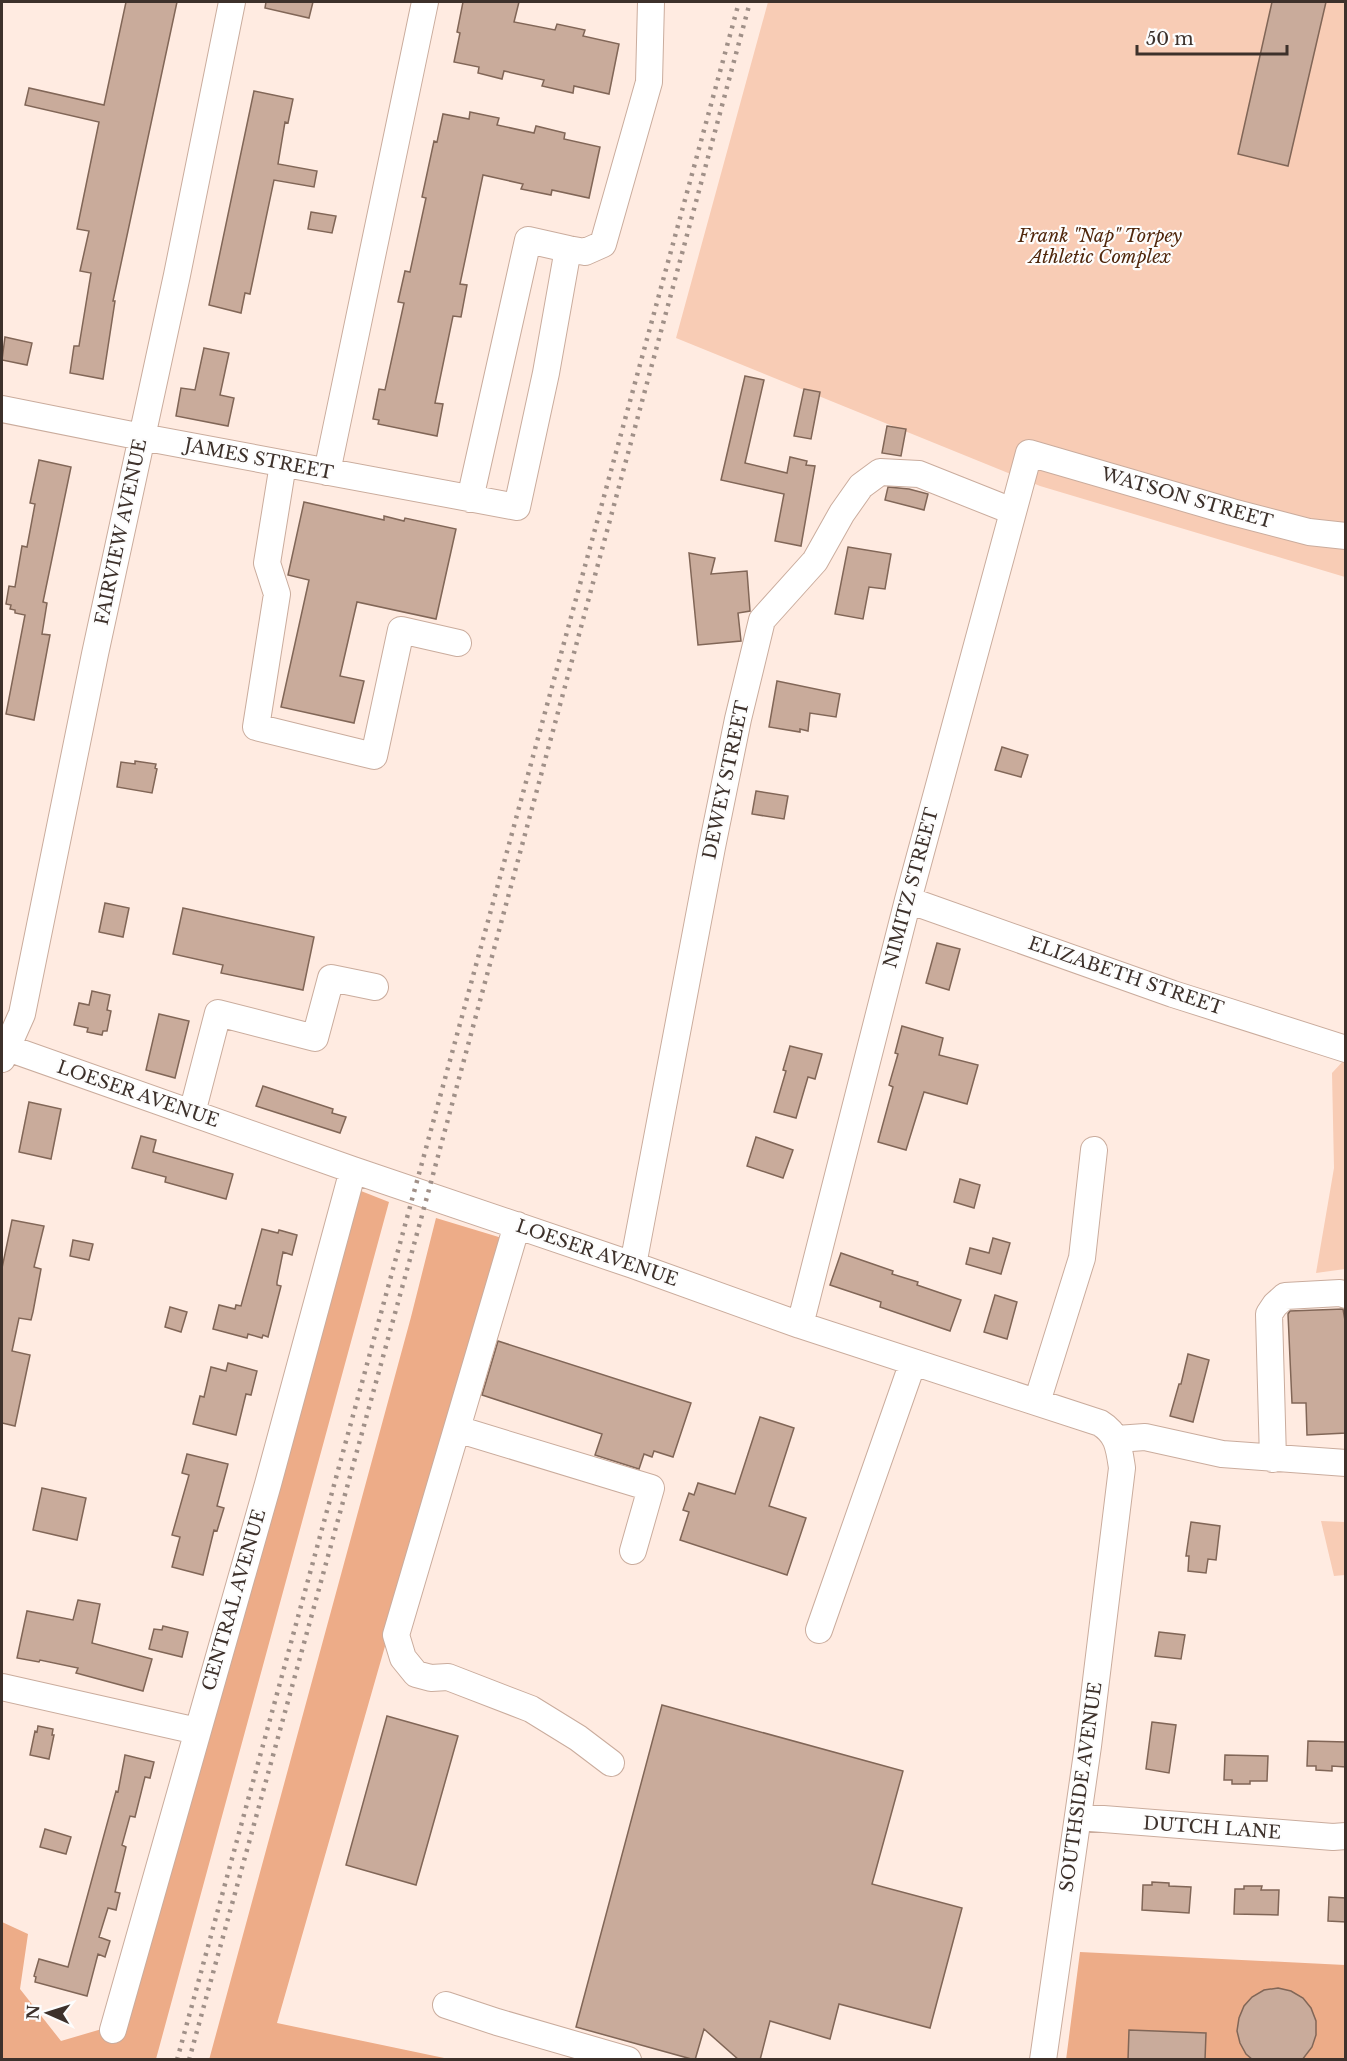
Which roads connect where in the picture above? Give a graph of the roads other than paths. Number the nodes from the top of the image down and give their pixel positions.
1 (232, 2) edge
2 (425, 2) edge
3 (651, 2) edge
4 (568, 249) junction
5 (2, 409) edge
6 (142, 437) junction
7 (1029, 453) joint
8 (283, 464) junction
9 (327, 472) junction
10 (471, 499) junction
11 (1012, 511) junction
12 (1346, 536) edge
13 (458, 643) dead end
14 (908, 900) junction
15 (375, 987) dead end
16 (1346, 1050) edge
17 (3, 1051) edge
18 (192, 1113) junction
19 (1094, 1150) dead end
20 (353, 1170) junction
21 (517, 1225) junction
22 (633, 1265) junction
23 (1346, 1295) edge
24 (800, 1325) junction
25 (913, 1362) junction
26 (1037, 1402) junction
27 (457, 1429) junction
28 (1117, 1439) junction
29 (1273, 1459) junction
30 (1346, 1464) edge
31 (633, 1551) dead end
32 (819, 1630) dead end
33 (2, 1688) edge
34 (197, 1731) junction
35 (611, 1763) dead end
36 (1078, 1818) junction
37 (1346, 1836) edge
38 (446, 2005) dead end
39 (113, 2031) dead end
40 (628, 2060) edge
41 (1043, 2060) edge

1 - 6 street, FAIRVIEW AVENUE
2 - 9 street
3 - 4 street
4 - 10 street
4 - 10 street, JAMES STREET
5 - 6 street, JAMES STREET
6 - 8 street, JAMES STREET
6 - 17 street, FAIRVIEW AVENUE
7 - 11 street, NIMITZ STREET
7 - 12 street, WATSON STREET
8 - 9 street, JAMES STREET
8 - 13 street
9 - 10 street, JAMES STREET
11 - 14 street, NIMITZ STREET
11 - 22 street, DEWEY STREET
14 - 16 street, ELIZABETH STREET
14 - 24 street, NIMITZ STREET
15 - 18 street
17 - 18 street, LOESER AVENUE
18 - 20 street, LOESER AVENUE
19 - 26 street
20 - 21 street, LOESER AVENUE
20 - 34 street, CENTRAL AVENUE
21 - 22 street, LOESER AVENUE
21 - 27 street
22 - 24 street, LOESER AVENUE
23 - 29 street
24 - 25 street, LOESER AVENUE
25 - 26 street, LOESER AVENUE
25 - 32 street
26 - 28 street, LOESER AVENUE
27 - 31 street
27 - 35 street
28 - 29 street
28 - 36 street, SOUTHSIDE AVENUE
29 - 30 street
33 - 34 street
34 - 39 street, CENTRAL AVENUE
36 - 37 street, DUTCH LANE
36 - 41 street, SOUTHSIDE AVENUE
38 - 40 street

